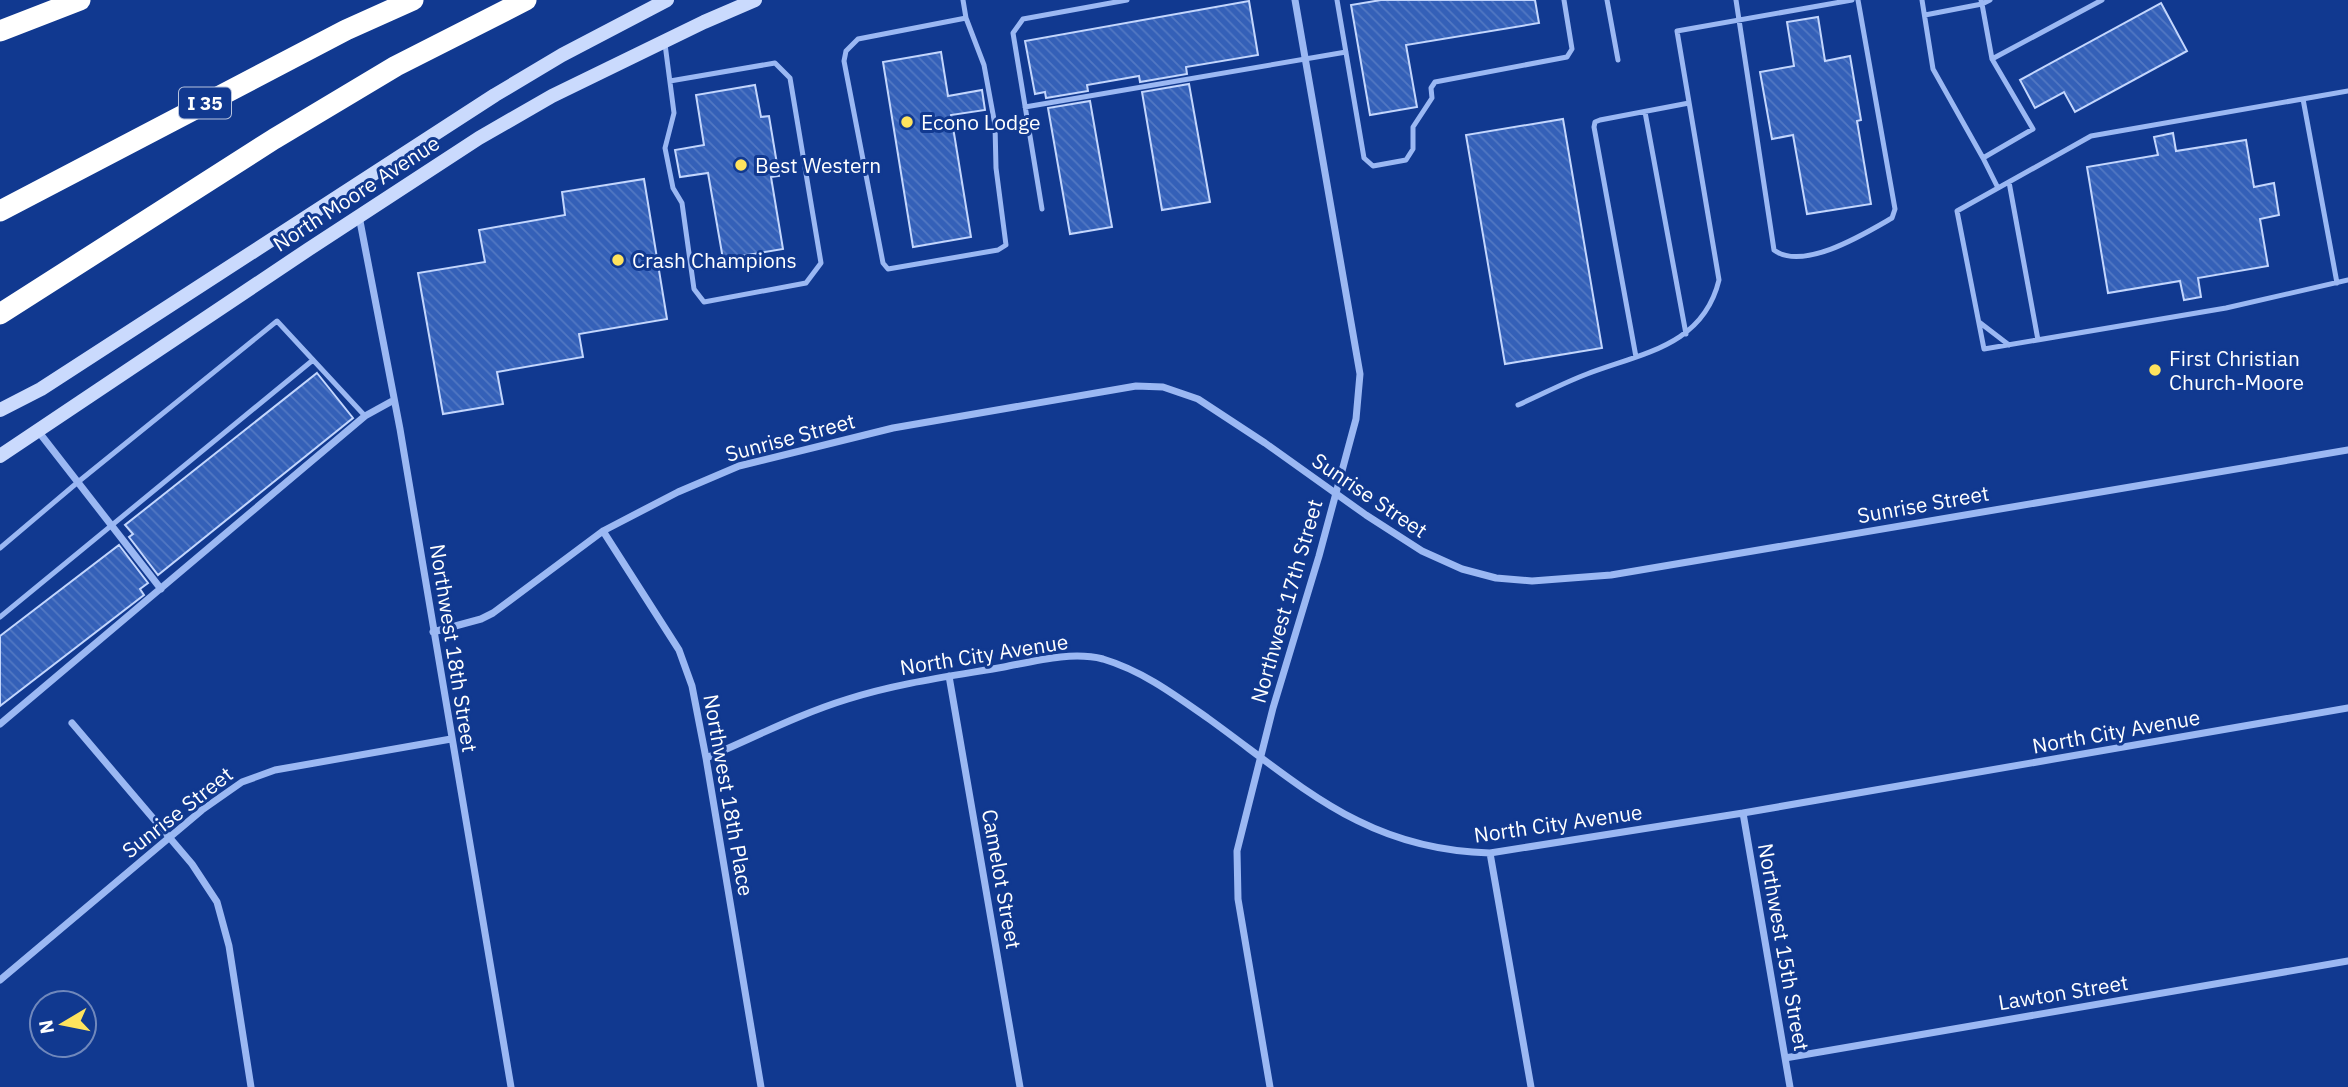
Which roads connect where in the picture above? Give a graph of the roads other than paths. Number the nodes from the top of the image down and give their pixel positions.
1 (80, 0) edge
2 (414, 0) edge
3 (526, 0) edge
4 (667, 0) edge
5 (755, 0) edge
6 (963, 0) edge
7 (1127, 0) edge
8 (1295, 0) edge
9 (1337, 0) edge
10 (1564, 0) edge
11 (1617, 0) edge
12 (1736, 0) edge
13 (1852, 0) edge
14 (1858, 0) edge
15 (1922, 0) edge
16 (1990, 0) edge
17 (2102, 0) edge
18 (1608, 1) edge
19 (1981, 2) edge
20 (1925, 15) junction
21 (966, 19) junction
22 (1739, 20) junction
23 (0, 31) edge
24 (665, 41) junction
25 (1346, 52) junction
26 (1306, 59) junction
27 (1618, 60) dead end
28 (1992, 60) junction
29 (670, 81) junction
30 (2348, 91) edge
31 (2303, 99) junction
32 (1689, 103) junction
33 (1025, 107) junction
34 (1645, 112) junction
35 (1983, 158) junction
36 (2009, 182) junction
37 (1998, 188) junction
38 (1042, 209) dead end
39 (0, 211) edge
40 (359, 215) junction
41 (2348, 279) edge
42 (2337, 284) junction
43 (0, 314) edge
44 (1979, 322) junction
45 (1686, 334) junction
46 (2038, 340) junction
47 (2009, 345) junction
48 (1636, 357) junction
49 (313, 360) junction
50 (394, 401) junction
51 (1518, 405) dead end
52 (0, 410) edge
53 (365, 416) junction
54 (37, 431) junction
55 (2348, 450) edge
56 (0, 456) edge
57 (78, 482) junction
58 (1336, 494) junction
59 (112, 525) junction
60 (603, 531) junction
61 (0, 548) edge
62 (161, 589) junction
63 (0, 618) edge
64 (433, 632) junction
65 (949, 676) junction
66 (2348, 708) edge
67 (72, 723) dead end
68 (0, 724) edge
69 (451, 739) junction
70 (1260, 756) junction
71 (706, 758) junction
72 (1743, 813) junction
73 (168, 838) junction
74 (1490, 853) junction
75 (2348, 961) edge
76 (0, 980) edge
77 (1785, 1058) junction
78 (251, 1087) edge
79 (511, 1087) edge
80 (761, 1087) edge
81 (1020, 1087) edge
82 (1270, 1087) edge
83 (1531, 1087) edge
84 (1790, 1087) edge

1 - 23 highway
2 - 39 highway, I 35
3 - 43 highway
4 - 52 street
5 - 24 street, North Moore Avenue
6 - 21 lane
7 - 33 lane
8 - 26 street, Northwest 17th Street
9 - 25 lane
10 - 25 lane
11 - 18 lane
12 - 22 lane
13 - 22 lane
14 - 22 lane
15 - 20 lane
16 - 19 lane
17 - 28 lane
18 - 27 lane
19 - 20 lane
19 - 28 lane
20 - 35 lane
21 - 21 lane
22 - 32 lane
24 - 29 lane
24 - 40 street, North Moore Avenue
25 - 26 lane
26 - 33 lane
26 - 58 street, Northwest 17th Street
28 - 35 lane
29 - 29 lane
30 - 31 lane
31 - 36 lane
31 - 42 lane
32 - 34 lane
32 - 45 lane
33 - 38 lane
34 - 45 lane
34 - 48 lane
35 - 37 lane
36 - 37 lane
36 - 46 lane
37 - 44 lane
40 - 50 street, Northwest 18th Street
40 - 54 street, North Moore Avenue
41 - 42 lane
42 - 46 lane
44 - 47 lane
44 - 47 lane
45 - 48 lane
46 - 47 lane
48 - 51 lane
49 - 53 lane
49 - 57 lane
49 - 59 lane
50 - 53 street
50 - 64 street, Northwest 18th Street
53 - 62 street
54 - 56 street, North Moore Avenue
54 - 57 street
55 - 58 street, Sunrise Street
57 - 59 street
57 - 61 lane
58 - 60 street, Sunrise Street
58 - 70 street, Northwest 17th Street
59 - 62 street
59 - 63 lane
60 - 64 street, Sunrise Street
60 - 71 street, Northwest 18th Place
62 - 68 street
64 - 69 street, Northwest 18th Street
65 - 70 street, North City Avenue
65 - 71 street, North City Avenue
65 - 81 street, Camelot Street
66 - 72 street, North City Avenue
67 - 73 street
69 - 73 street, Sunrise Street
69 - 79 street, Northwest 18th Street
70 - 74 street, North City Avenue
70 - 82 street, Northwest 17th Street
71 - 80 street, Northwest 18th Place
72 - 74 street, North City Avenue
72 - 77 street, Northwest 15th Street
73 - 76 street, Sunrise Street
73 - 78 street
74 - 83 street
75 - 77 street, Lawton Street
77 - 84 street, Northwest 15th Street

